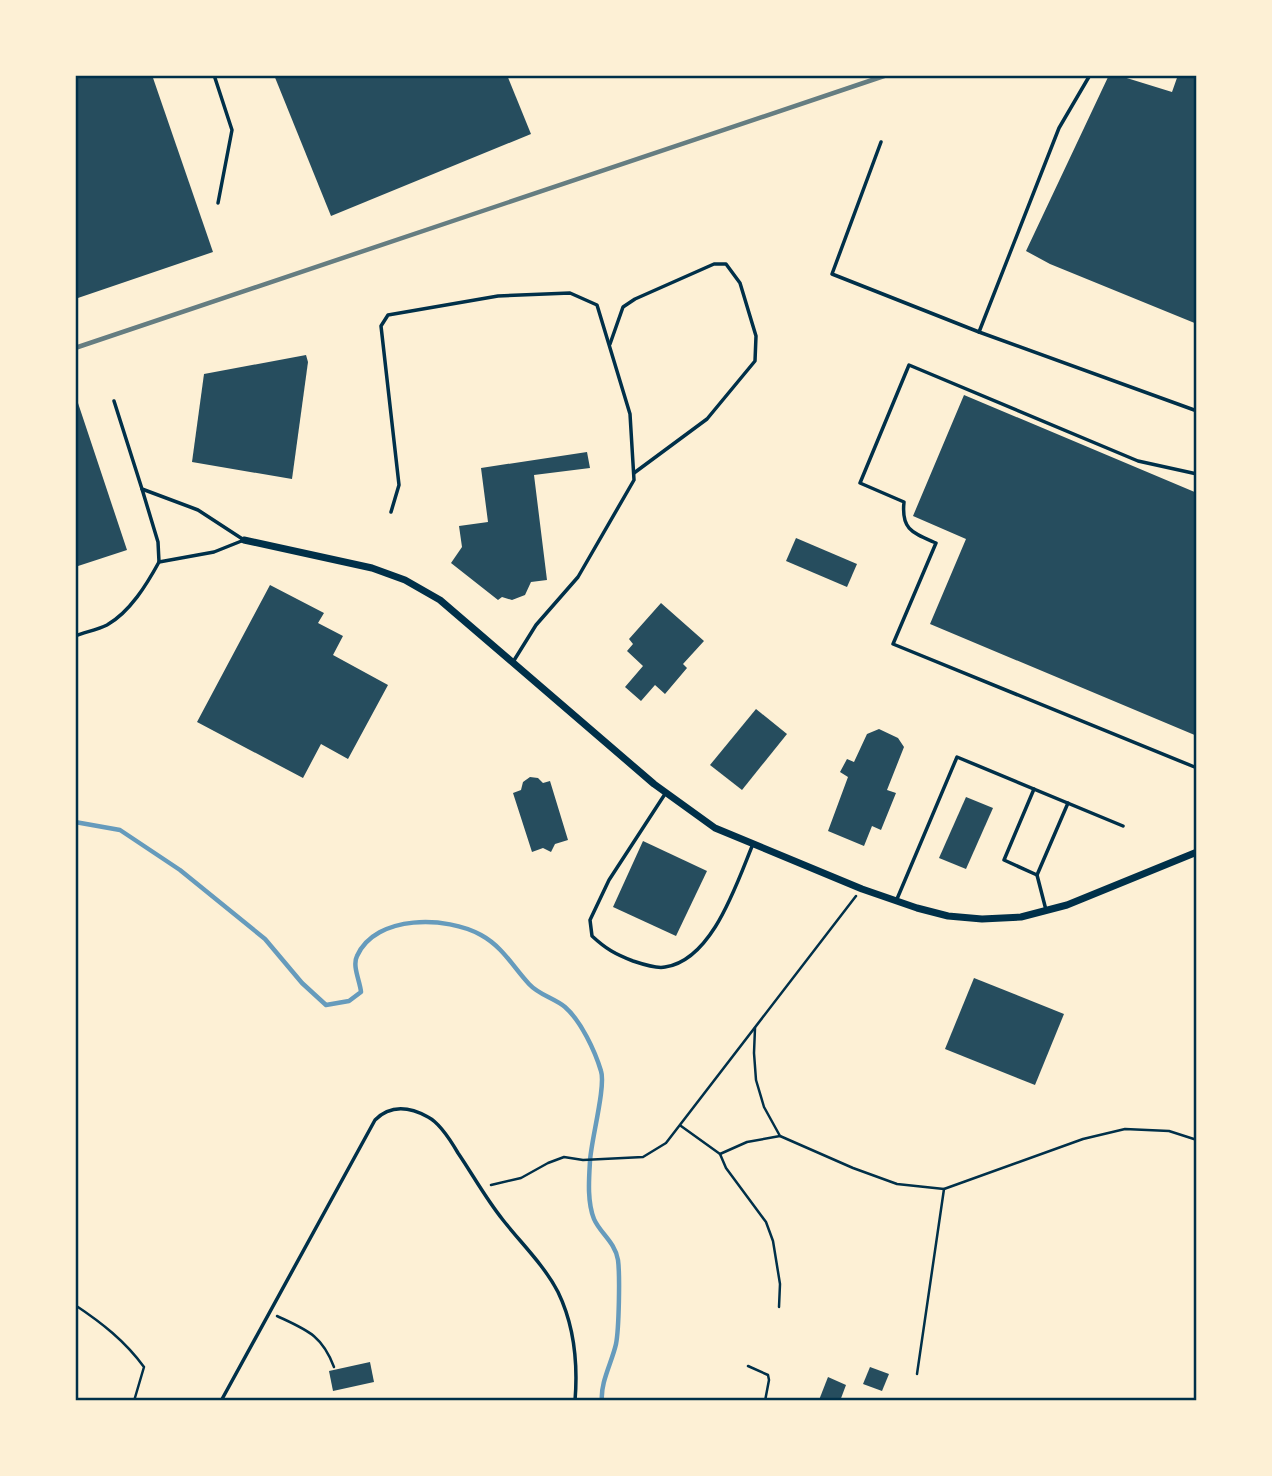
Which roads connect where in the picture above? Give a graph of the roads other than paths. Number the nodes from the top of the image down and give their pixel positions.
1 (214, 75) edge
2 (1090, 75) edge
3 (881, 142) dead end
4 (218, 203) dead end
5 (979, 332) junction
6 (609, 346) junction
7 (114, 401) dead end
8 (1197, 411) edge
9 (634, 473) junction
10 (1197, 474) edge
11 (142, 489) junction
12 (391, 512) dead end
13 (244, 540) junction
14 (159, 562) junction
15 (75, 636) edge
16 (513, 662) junction
17 (1197, 768) edge
18 (1034, 789) junction
19 (666, 792) junction
20 (1068, 803) junction
21 (1123, 826) dead end
22 (753, 844) junction
23 (1197, 852) edge
24 (1037, 875) junction
25 (896, 901) junction
26 (1046, 912) junction
27 (221, 1401) edge
28 (575, 1401) edge

1 - 4 lane
2 - 5 lane
3 - 5 lane
5 - 8 lane
6 - 9 lane
6 - 9 lane
6 - 12 lane
7 - 11 lane
9 - 16 lane
10 - 17 lane
11 - 13 lane
11 - 14 lane
13 - 14 lane
13 - 16 street
14 - 15 lane
16 - 19 street
18 - 20 lane
18 - 24 lane
18 - 25 lane
19 - 22 street
19 - 22 lane
20 - 21 lane
20 - 24 lane
22 - 25 street
23 - 26 street
24 - 26 lane
25 - 26 street
27 - 28 lane

